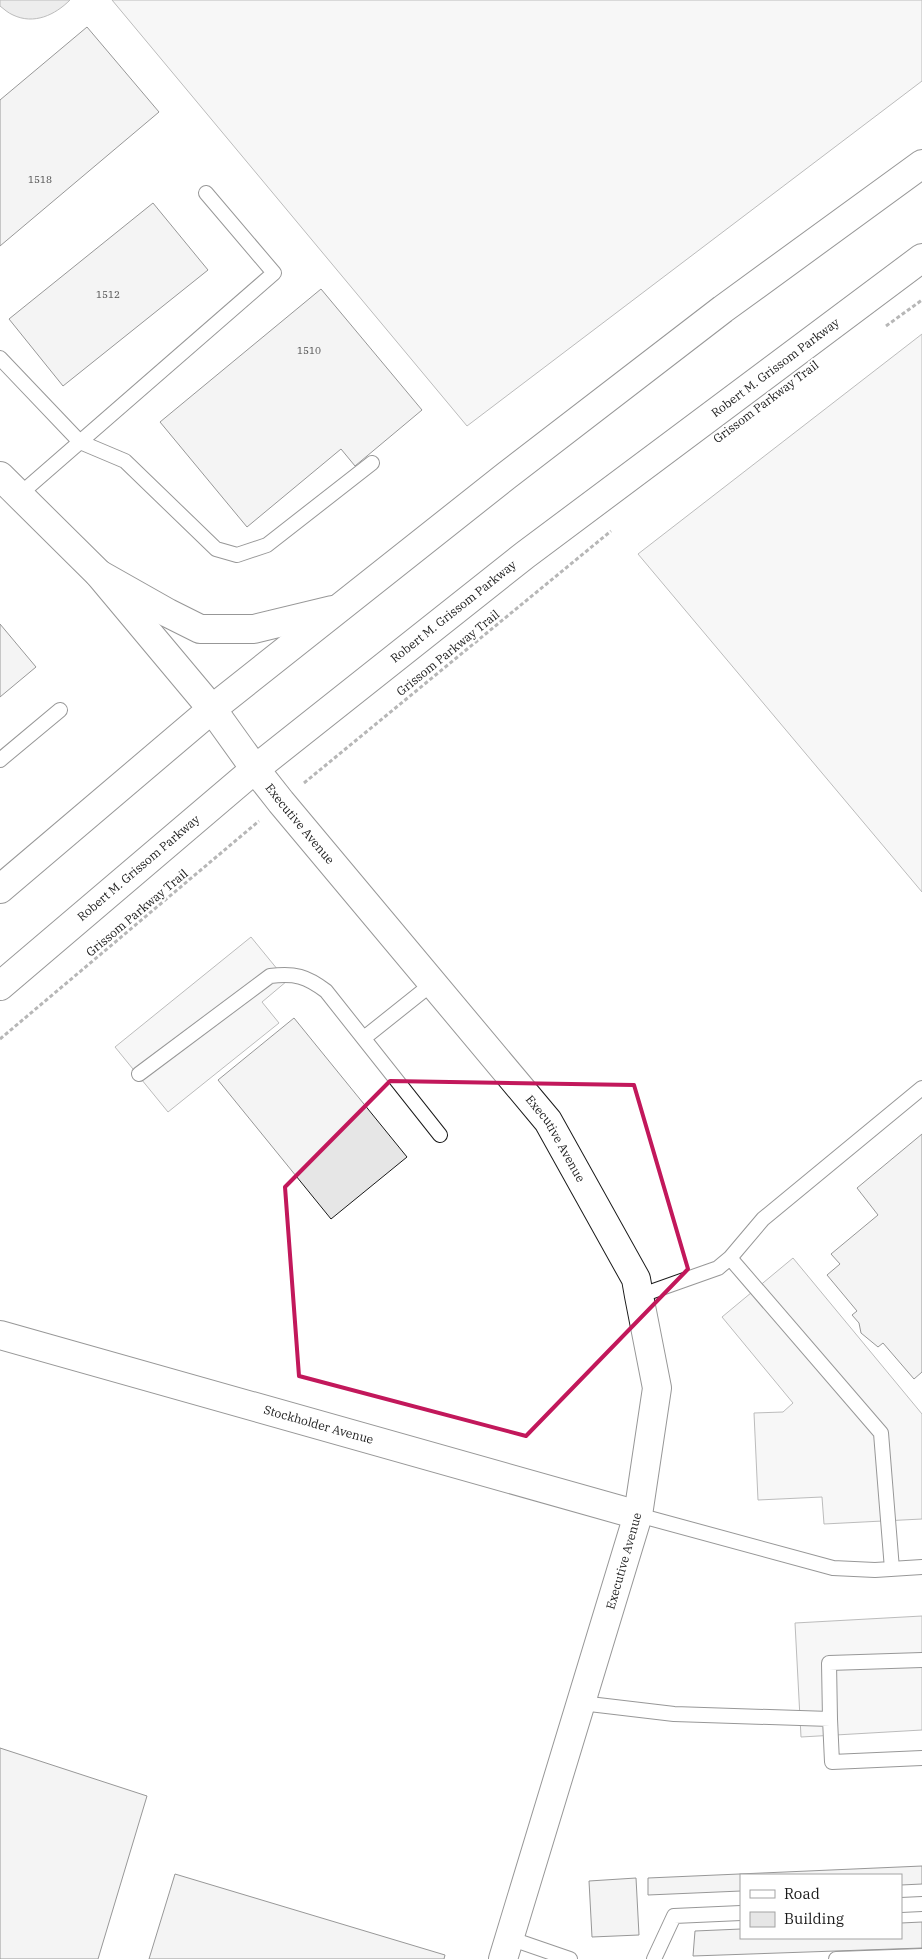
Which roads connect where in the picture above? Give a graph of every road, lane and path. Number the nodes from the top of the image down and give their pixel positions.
1 (922, 164) edge
2 (206, 193) dead end
3 (922, 258) edge
4 (922, 300) edge
5 (879, 331) dead end
6 (0, 358) edge
7 (80, 442) junction
8 (372, 463) dead end
9 (0, 476) edge
10 (19, 494) junction
11 (613, 529) dead end
12 (99, 574) junction
13 (340, 607) junction
14 (212, 709) junction
15 (60, 710) dead end
16 (0, 760) edge
17 (255, 769) junction
18 (281, 802) junction
19 (0, 889) edge
20 (433, 983) junction
21 (0, 986) edge
22 (364, 1038) junction
23 (0, 1039) edge
24 (139, 1074) dead end
25 (922, 1088) edge
26 (440, 1135) dead end
27 (730, 1258) junction
28 (639, 1296) junction
29 (0, 1335) edge
30 (638, 1515) junction
31 (922, 1566) edge
32 (892, 1569) junction
33 (922, 1660) edge
34 (581, 1703) junction
35 (830, 1719) junction
36 (922, 1758) edge
37 (922, 1904) edge
38 (902, 1905) edge
39 (740, 1913) edge
40 (506, 1948) edge
41 (922, 1956) edge
42 (570, 1959) edge
43 (654, 1959) edge
44 (836, 1959) edge

1 - 13 main road
2 - 7 lane
3 - 17 main road, Robert M. Grissom Parkway
4 - 5 path
6 - 7 lane
7 - 8 lane
7 - 10 lane
9 - 10 main road, Executive Avenue
10 - 12 main road, Executive Avenue
11 - 18 path, Grissom Parkway Trail
12 - 13 main road
12 - 14 main road, Executive Avenue
13 - 14 main road
14 - 17 main road, Executive Avenue
14 - 19 main road
15 - 16 lane
17 - 18 main road, Executive Avenue
17 - 21 main road, Robert M. Grissom Parkway
18 - 20 main road, Executive Avenue
18 - 23 path, Grissom Parkway Trail
20 - 22 lane
20 - 28 main road, Executive Avenue
22 - 24 lane
22 - 26 lane
25 - 27 lane
27 - 28 lane
27 - 32 lane
28 - 30 main road, Executive Avenue
29 - 30 main road, Stockholder Avenue
30 - 32 lane
30 - 34 main road, Executive Avenue
31 - 32 lane
33 - 35 lane
34 - 35 lane
34 - 40 main road, Executive Avenue
35 - 36 lane
37 - 38 lane
39 - 43 lane
40 - 42 lane
41 - 44 lane

